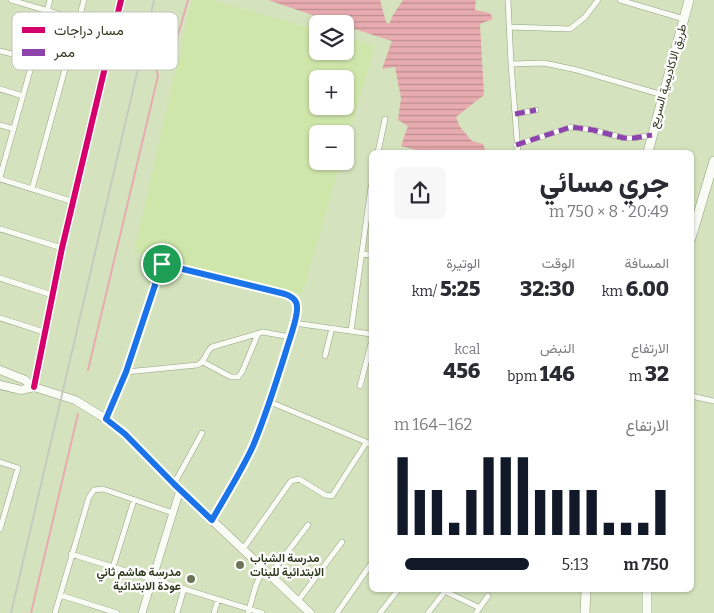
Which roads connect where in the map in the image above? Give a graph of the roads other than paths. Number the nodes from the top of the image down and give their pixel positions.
1 (11, 0) edge
2 (50, 0) edge
3 (508, 0) edge
4 (598, 0) edge
5 (620, 0) edge
6 (690, 0) edge
7 (47, 11) junction
8 (51, 12) edge
9 (684, 20) junction
10 (509, 28) junction
11 (511, 64) junction
12 (30, 70) edge
13 (65, 70) edge
14 (105, 70) edge
15 (0, 89) edge
16 (663, 95) junction
17 (23, 96) junction
18 (536, 110) dead end
19 (515, 114) junction
20 (384, 119) dead end
21 (0, 124) edge
22 (14, 129) junction
23 (652, 135) junction
24 (516, 144) junction
25 (378, 150) edge
26 (518, 150) edge
27 (648, 150) edge
28 (3, 158) edge
29 (714, 161) edge
30 (0, 178) edge
31 (32, 189) junction
32 (369, 199) edge
33 (74, 202) junction
34 (0, 228) edge
35 (694, 228) edge
36 (62, 248) junction
37 (360, 254) junction
38 (369, 255) edge
39 (0, 278) edge
40 (52, 295) junction
41 (0, 318) edge
42 (294, 323) junction
43 (332, 328) junction
44 (350, 331) junction
45 (44, 332) junction
46 (258, 334) junction
47 (369, 334) edge
48 (290, 337) junction
49 (369, 352) edge
50 (326, 356) dead end
51 (203, 362) junction
52 (0, 370) edge
53 (126, 372) junction
54 (0, 385) edge
55 (360, 386) dead end
56 (34, 388) junction
57 (694, 397) edge
58 (270, 402) junction
59 (714, 402) edge
60 (106, 419) junction
61 (202, 433) dead end
62 (369, 444) edge
63 (0, 462) edge
64 (174, 484) junction
65 (180, 490) junction
66 (134, 500) junction
67 (173, 513) junction
68 (212, 520) junction
69 (308, 525) dead end
70 (0, 529) edge
71 (342, 542) dead end
72 (243, 549) junction
73 (71, 554) junction
74 (113, 567) junction
75 (369, 567) edge
76 (264, 568) junction
77 (270, 575) junction
78 (152, 578) junction
79 (184, 588) junction
80 (396, 592) edge
81 (443, 592) edge
82 (446, 592) edge
83 (586, 592) edge
84 (647, 592) edge
85 (60, 595) junction
86 (488, 596) dead end
87 (218, 599) junction
88 (298, 601) junction
89 (248, 611) edge
90 (478, 611) edge
91 (55, 613) edge
92 (117, 613) edge
93 (142, 613) edge
94 (177, 613) edge
95 (214, 613) edge
96 (262, 613) edge
97 (310, 613) edge
98 (337, 613) edge
99 (380, 613) edge
100 (428, 613) edge
101 (585, 613) edge
102 (647, 613) edge

1 - 7 street
2 - 7 street
3 - 10 street
4 - 10 street
5 - 9 street
6 - 9 highway, طريق الاكاديمية السريع
7 - 8 street
9 - 16 highway, طريق الاكاديمية السريع
10 - 11 street
11 - 16 street
11 - 19 street
12 - 17 street
13 - 31 street
14 - 33 street
15 - 17 street
16 - 23 highway, طريق الاكاديمية السريع
17 - 22 street
18 - 19 street
19 - 24 street
20 - 25 street
21 - 22 street
22 - 28 street
23 - 24 street
23 - 27 highway, طريق الاكاديمية السريع
24 - 26 street
28 - 30 street
29 - 35 highway
30 - 31 street
31 - 33 street
32 - 37 street
33 - 36 street
34 - 36 street
36 - 40 street
37 - 38 street
37 - 44 street
39 - 40 street
40 - 45 street
41 - 45 street
42 - 43 street
42 - 48 street
42 - 53 street
43 - 44 street
43 - 50 street
44 - 47 street
45 - 56 street
46 - 48 street
46 - 51 street
46 - 51 street
48 - 58 street
49 - 55 street
51 - 53 street
52 - 56 main road
53 - 60 street
54 - 56 main road
56 - 60 main road
57 - 59 street
58 - 62 street
58 - 68 street
60 - 64 main road
61 - 64 street
62 - 72 street
63 - 70 street
64 - 65 main road
65 - 67 street
65 - 68 main road
66 - 67 street
66 - 73 street
66 - 74 street
67 - 78 street
68 - 72 main road
69 - 77 street
71 - 88 street
72 - 76 main road
73 - 74 street
73 - 85 street
74 - 78 street
75 - 98 street
76 - 77 main road
76 - 89 street
77 - 88 main road
78 - 79 street
78 - 93 street
79 - 87 street
79 - 94 street
80 - 99 street
81 - 100 street
82 - 90 street
83 - 101 highway
84 - 102 highway
85 - 91 street
85 - 92 street
86 - 90 street
87 - 89 street
87 - 95 street
88 - 97 main road
89 - 96 street

